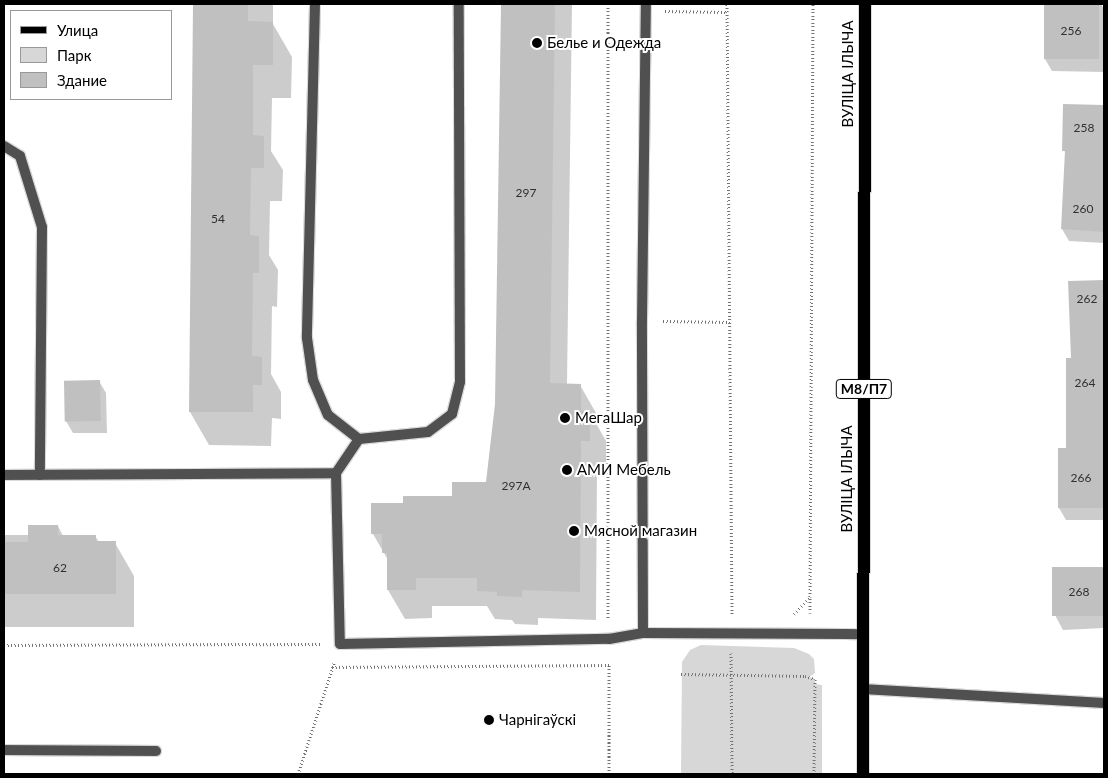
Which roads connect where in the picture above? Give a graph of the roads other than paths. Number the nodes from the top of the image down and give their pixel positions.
1 (315, 4) edge
2 (459, 4) edge
3 (865, 4) edge
4 (646, 7) edge
5 (4, 146) edge
6 (359, 439) junction
7 (336, 474) junction
8 (4, 475) edge
9 (40, 475) junction
10 (643, 634) junction
11 (863, 634) junction
12 (863, 689) junction
13 (1104, 703) edge
14 (4, 750) edge
15 (156, 751) dead end
16 (863, 774) edge

1 - 6 lane
2 - 6 lane
3 - 11 main road, ВУЛІЦА ІЛЬІЧА / М8/П7
4 - 10 lane
5 - 9 lane
6 - 7 lane
7 - 9 lane
7 - 10 lane
8 - 9 lane
10 - 11 lane
11 - 12 main road, ВУЛІЦА ІЛЬІЧА / М8/П7
12 - 13 lane
12 - 16 main road, ВУЛІЦА ІЛЬІЧА / М8/П7
14 - 15 lane

